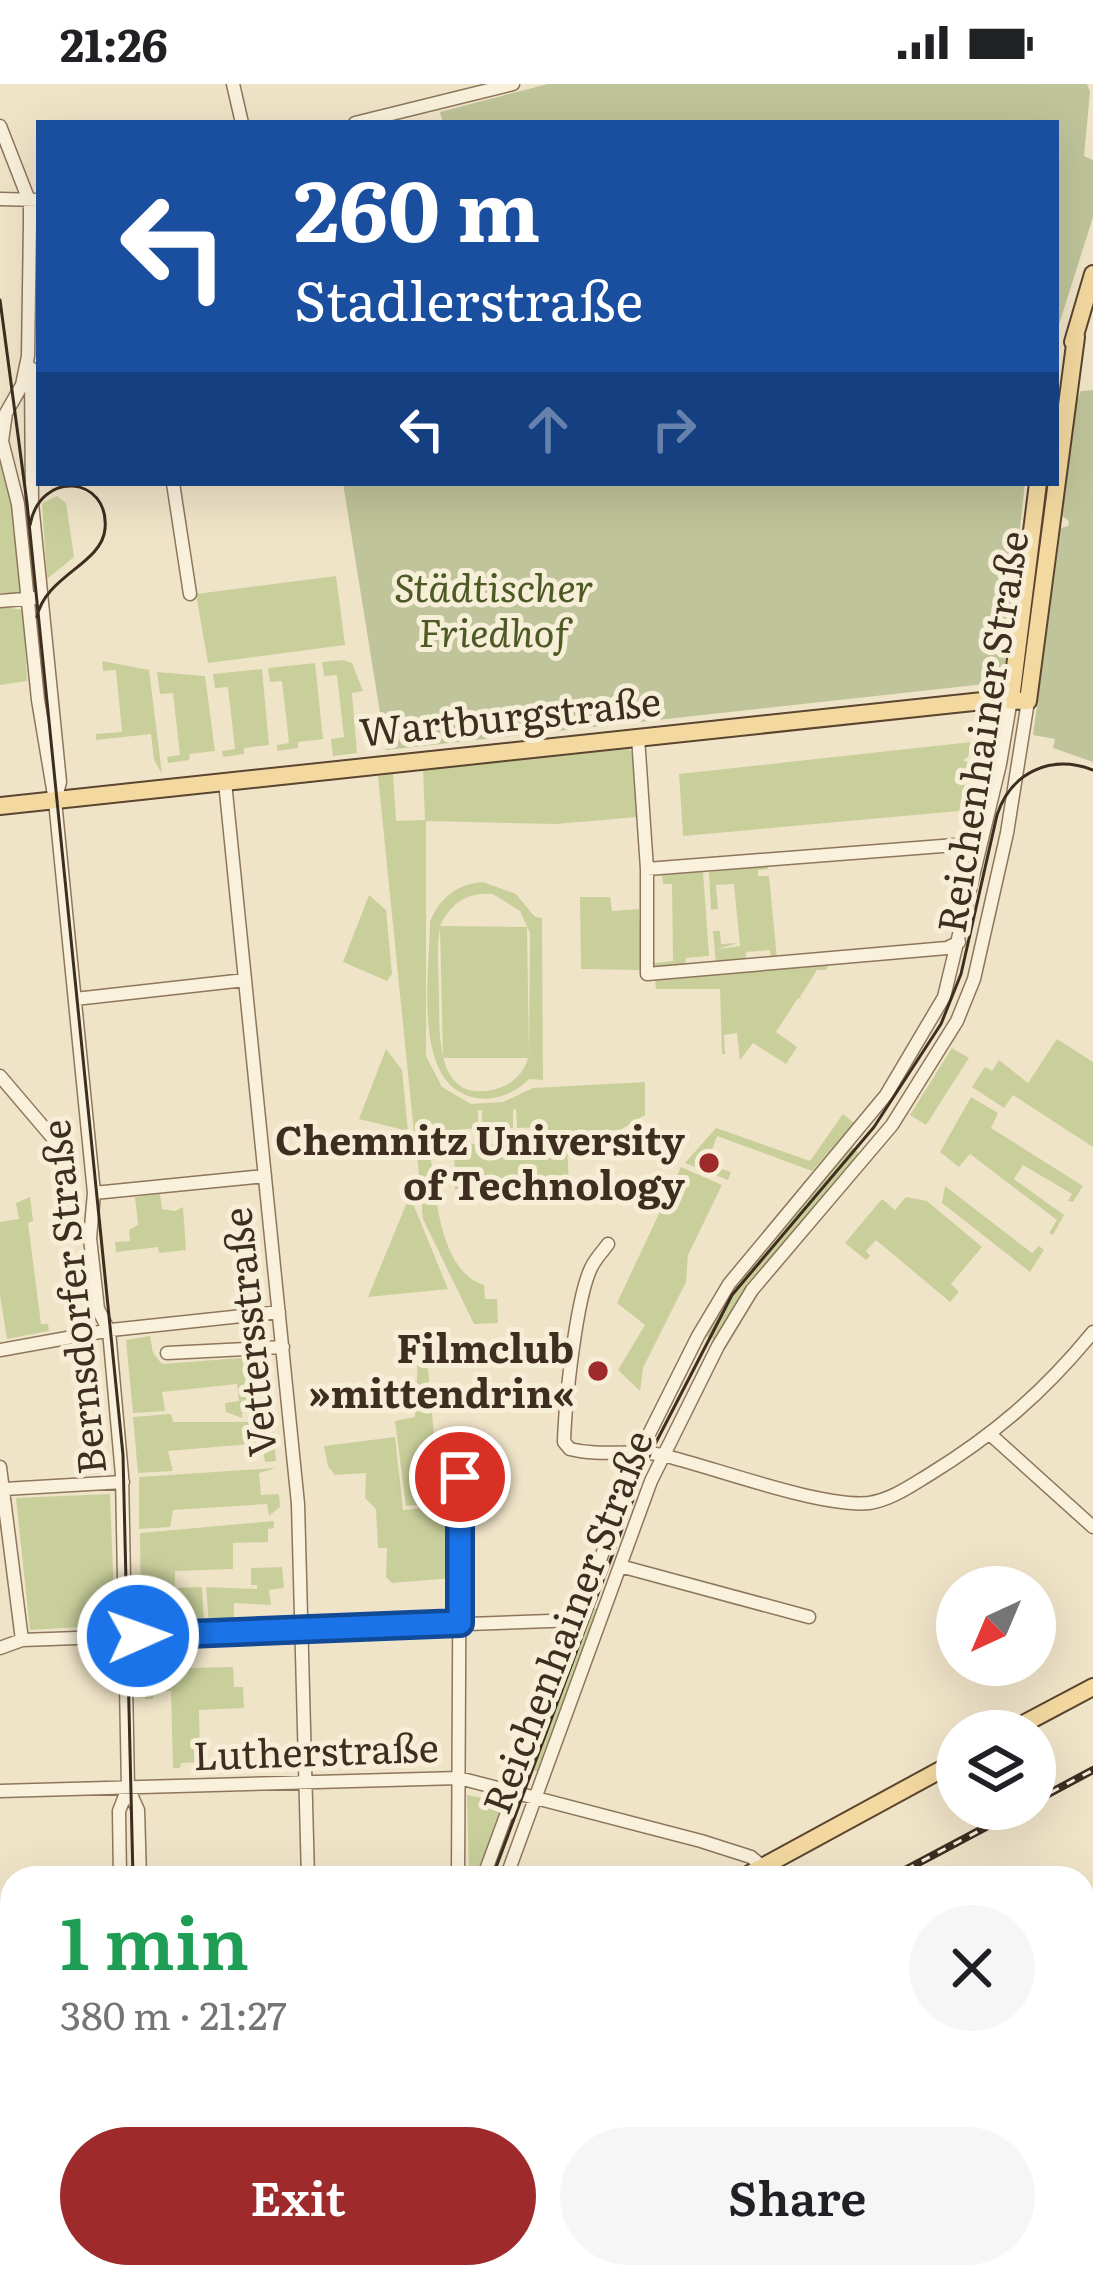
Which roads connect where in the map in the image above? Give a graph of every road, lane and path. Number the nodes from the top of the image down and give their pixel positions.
1 (233, 84) edge
2 (513, 84) edge
3 (241, 120) edge
4 (367, 120) edge
5 (0, 126) edge
6 (0, 200) edge
7 (34, 201) edge
8 (1093, 274) edge
9 (1076, 337) junction
10 (28, 356) junction
11 (1059, 382) edge
12 (1059, 447) edge
13 (173, 486) edge
14 (1038, 486) edge
15 (1053, 486) edge
16 (190, 594) dead end
17 (34, 598) junction
18 (0, 601) edge
19 (1020, 700) junction
20 (638, 737) junction
21 (225, 782) junction
22 (55, 801) junction
23 (0, 806) edge
24 (981, 843) junction
25 (646, 869) junction
26 (959, 942) junction
27 (245, 980) junction
28 (75, 999) junction
29 (0, 1076) edge
30 (63, 1150) dead end
31 (265, 1176) junction
32 (94, 1193) junction
33 (608, 1244) dead end
34 (279, 1312) junction
35 (109, 1331) junction
36 (1093, 1332) edge
37 (283, 1347) junction
38 (0, 1350) edge
39 (166, 1353) dead end
40 (992, 1436) junction
41 (639, 1454) junction
42 (664, 1456) junction
43 (0, 1467) edge
44 (460, 1477) dead end
45 (123, 1482) junction
46 (4, 1489) junction
47 (1093, 1527) edge
48 (620, 1566) junction
49 (809, 1618) dead end
50 (578, 1620) junction
51 (460, 1623) junction
52 (301, 1630) junction
53 (127, 1637) junction
54 (22, 1640) junction
55 (0, 1648) edge
56 (1093, 1688) edge
57 (1051, 1710) edge
58 (936, 1773) edge
59 (459, 1778) junction
60 (304, 1783) junction
61 (128, 1788) junction
62 (515, 1790) junction
63 (0, 1791) edge
64 (536, 1795) junction
65 (121, 1866) edge
66 (140, 1866) edge
67 (307, 1866) edge
68 (458, 1866) edge
69 (487, 1866) edge
70 (510, 1866) edge
71 (761, 1866) edge
72 (767, 1866) edge

1 - 3 street
2 - 4 street
5 - 7 street, Bernsdorfer Straße
6 - 7 street
7 - 10 street, Bernsdorfer Straße
8 - 9 main road, Reichenhainer Straße
9 - 11 main road, Reichenhainer Straße
9 - 12 main road, Reichenhainer Straße
10 - 17 street, Bernsdorfer Straße
10 - 17 street, Bernsdorfer Straße
13 - 16 street
14 - 19 main road, Reichenhainer Straße
15 - 19 main road, Reichenhainer Straße
17 - 18 street
17 - 22 street, Bernsdorfer Straße
19 - 20 main road, Wartburgstraße
19 - 24 street, Reichenhainer Straße
19 - 42 street, Reichenhainer Straße
20 - 21 main road, Wartburgstraße
20 - 25 street
21 - 22 main road, Wartburgstraße
21 - 27 street, Vettersstraße
22 - 23 main road, Wartburgstraße
22 - 28 street, Bernsdorfer Straße
24 - 25 street
24 - 26 street, Reichenhainer Straße
25 - 26 street
26 - 41 street, Reichenhainer Straße
27 - 28 street
27 - 31 street, Vettersstraße
28 - 32 street, Bernsdorfer Straße
29 - 30 street
31 - 32 street
31 - 34 street, Vettersstraße
32 - 35 street, Bernsdorfer Straße
33 - 41 street, Reichenhainer Straße
34 - 35 street
34 - 37 street, Vettersstraße
35 - 38 street
35 - 45 street, Bernsdorfer Straße
36 - 40 street
37 - 39 street
37 - 52 street, Vettersstraße
40 - 42 street
40 - 47 street
41 - 42 street
41 - 50 street, Reichenhainer Straße
42 - 48 street, Reichenhainer Straße
43 - 46 street
44 - 51 street
45 - 46 street
45 - 53 street, Bernsdorfer Straße
46 - 54 street
48 - 49 street
48 - 64 street, Reichenhainer Straße
50 - 51 street
50 - 62 street, Reichenhainer Straße
51 - 52 street
51 - 59 street
52 - 53 street
52 - 60 street, Vettersstraße
53 - 54 street
53 - 61 street, Bernsdorfer Straße
54 - 55 street
56 - 57 main road
58 - 72 main road
59 - 60 street, Lutherstraße
59 - 62 street, Lutherstraße
59 - 68 street
60 - 61 street, Lutherstraße
60 - 67 street, Vettersstraße
61 - 63 street, Lutherstraße
61 - 65 street, Bernsdorfer Straße
61 - 66 street, Bernsdorfer Straße
62 - 64 street, Lutherstraße
62 - 69 street, Reichenhainer Straße
64 - 70 street, Reichenhainer Straße
64 - 71 street, Lutherstraße

